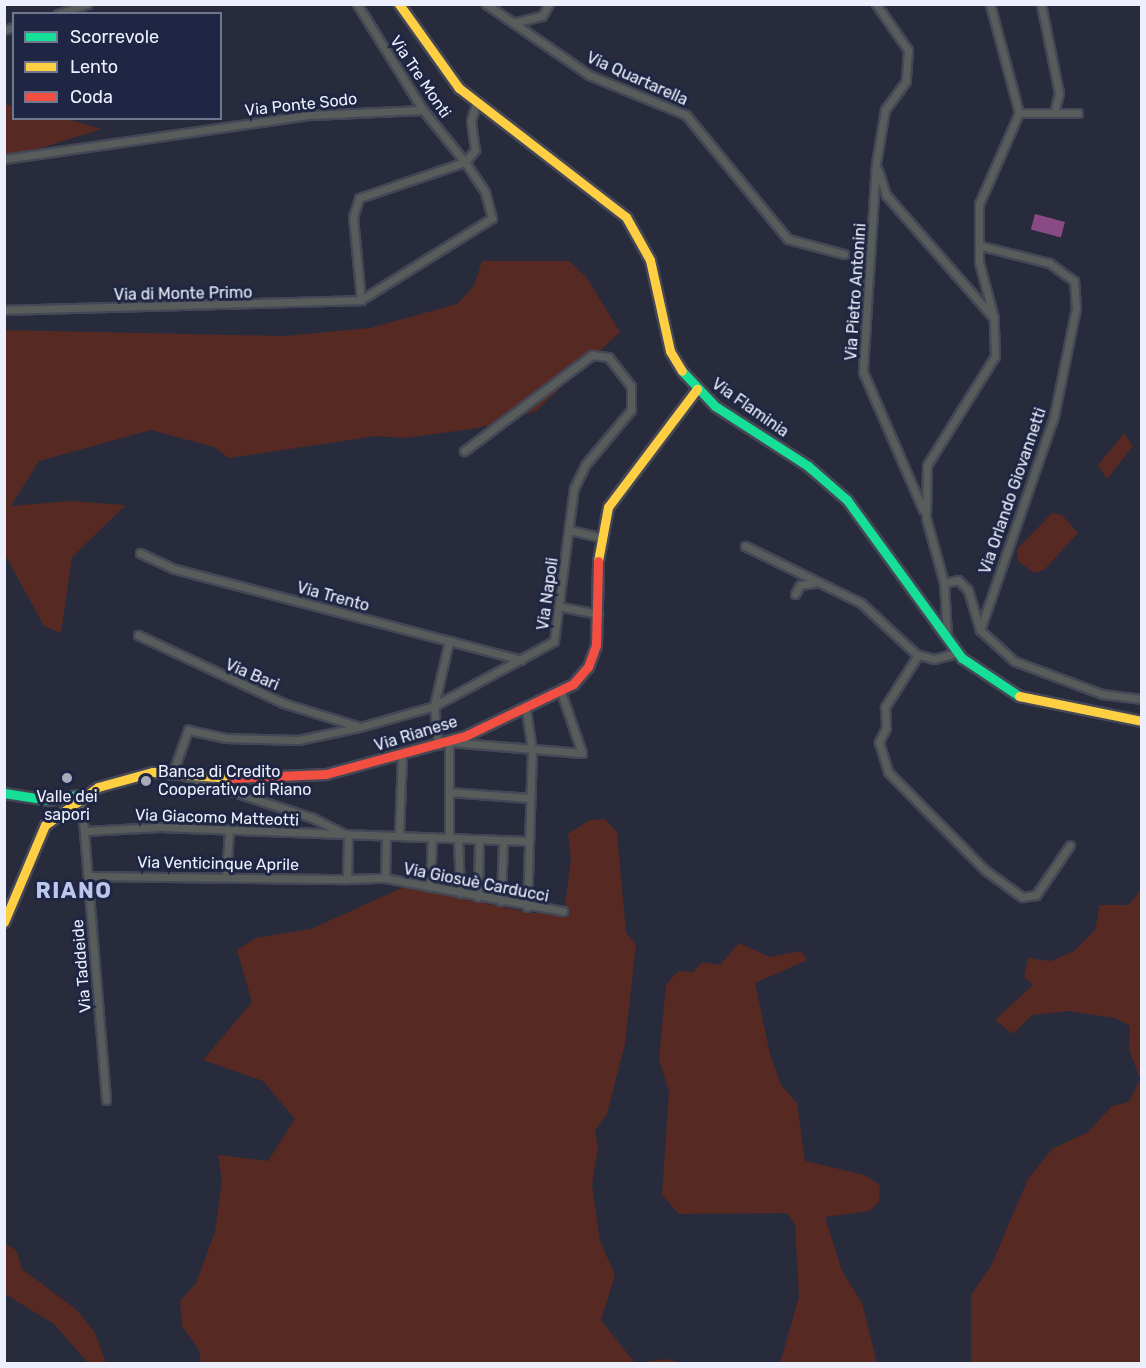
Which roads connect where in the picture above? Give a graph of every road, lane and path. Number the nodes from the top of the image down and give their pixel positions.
1 (87, 4) edge
2 (357, 4) edge
3 (399, 4) edge
4 (486, 4) edge
5 (549, 4) edge
6 (876, 4) edge
7 (990, 4) edge
8 (1041, 4) edge
9 (64, 12) edge
10 (513, 23) junction
11 (476, 103) junction
12 (423, 110) junction
13 (1055, 110) junction
14 (1019, 113) junction
15 (1078, 113) dead end
16 (4, 159) edge
17 (465, 162) junction
18 (876, 163) junction
19 (981, 246) junction
20 (844, 254) dead end
21 (361, 300) junction
22 (4, 310) edge
23 (994, 318) junction
24 (697, 389) junction
25 (464, 451) dead end
26 (926, 518) junction
27 (569, 530) junction
28 (599, 537) junction
29 (745, 546) dead end
30 (140, 553) dead end
31 (816, 583) junction
32 (944, 584) junction
33 (795, 594) dead end
34 (562, 607) junction
35 (598, 614) junction
36 (980, 630) junction
37 (138, 635) dead end
38 (449, 641) junction
39 (948, 645) junction
40 (956, 652) junction
41 (918, 656) junction
42 (520, 660) junction
43 (561, 692) junction
44 (1142, 699) edge
45 (434, 706) junction
46 (526, 710) junction
47 (1142, 721) edge
48 (360, 727) junction
49 (449, 742) junction
50 (438, 745) junction
51 (532, 750) junction
52 (402, 756) junction
53 (174, 773) junction
54 (449, 792) junction
55 (4, 794) edge
56 (81, 794) junction
57 (530, 798) junction
58 (84, 831) junction
59 (229, 831) junction
60 (348, 836) junction
61 (386, 836) junction
62 (399, 836) junction
63 (432, 837) junction
64 (449, 838) junction
65 (458, 838) junction
66 (479, 839) junction
67 (503, 840) junction
68 (527, 841) junction
69 (1070, 845) dead end
70 (88, 876) junction
71 (226, 877) junction
72 (385, 878) junction
73 (347, 879) junction
74 (430, 887) junction
75 (460, 893) junction
76 (478, 897) junction
77 (501, 901) junction
78 (526, 907) junction
79 (562, 911) dead end
80 (4, 922) edge
81 (106, 1100) dead end

1 - 9 street
2 - 12 street, Via Tre Monti
3 - 11 main road, Via Flaminia
4 - 10 street, Via Quartarella
5 - 10 street
6 - 18 street, Via Pietro Antonini
7 - 14 street
8 - 13 street
10 - 20 street, Via Quartarella
11 - 17 street, Via Tre Monti
11 - 24 main road, Via Flaminia
12 - 16 street, Via Ponte Sodo
12 - 17 street, Via Tre Monti
13 - 14 street
13 - 15 street
14 - 19 street, Via Pietro Antonini
17 - 21 street
17 - 21 street, Via Tre Monti
18 - 23 street, Via Pietro Antonini
18 - 26 street, Via Pietro Antonini
19 - 23 street, Via Pietro Antonini
19 - 36 street, Via Orlando Giovannetti
21 - 22 street, Via di Monte Primo
23 - 26 street, Via Pietro Antonini
24 - 28 main road, Via Rianese
24 - 39 main road, Via Flaminia
25 - 27 street, Via Napoli
26 - 32 street, Via Pietro Antonini
27 - 28 street
27 - 34 street, Via Napoli
28 - 35 main road, Via Rianese
29 - 31 street
30 - 38 street, Via Trento
31 - 33 street
31 - 41 street
32 - 36 street
32 - 39 street, Via Pietro Antonini
34 - 35 street
34 - 42 street, Via Napoli
35 - 43 main road, Via Rianese
36 - 44 street
37 - 48 street, Via Bari
38 - 42 street, Via Trento
38 - 45 street
39 - 40 main road, Via Flaminia
40 - 41 street
40 - 47 main road, Via Flaminia
41 - 69 street
42 - 45 street, Via Napoli
43 - 46 main road, Via Rianese
43 - 51 street
45 - 48 street, Via Napoli
45 - 50 street
46 - 49 main road, Via Rianese
46 - 51 street
48 - 53 street, Via Napoli
49 - 50 main road, Via Rianese
49 - 51 street
49 - 54 street
50 - 52 main road, Via Rianese
51 - 57 street
52 - 53 main road, Via Rianese
52 - 62 street
53 - 56 main road, Via Rianese
53 - 60 street
54 - 57 street
54 - 64 street
55 - 56 main road
56 - 58 street, Via Taddeide
56 - 80 main road, Via Rianese
57 - 68 street
58 - 59 street, Via Giacomo Matteotti
58 - 70 street, Via Taddeide
59 - 60 street, Via Giacomo Matteotti
59 - 71 street
60 - 61 street, Via Giacomo Matteotti
60 - 73 street
61 - 62 street, Via Giacomo Matteotti
61 - 72 street
62 - 63 street, Via Giacomo Matteotti
63 - 64 street, Via Giacomo Matteotti
63 - 74 street
64 - 65 street, Via Giacomo Matteotti
65 - 66 street, Via Giacomo Matteotti
65 - 75 street
66 - 67 street, Via Giacomo Matteotti
66 - 76 street
67 - 68 street, Via Giacomo Matteotti
67 - 77 street
68 - 78 street
70 - 71 street, Via Venticinque Aprile
70 - 81 street, Via Taddeide
71 - 73 street, Via Venticinque Aprile
72 - 73 street, Via Venticinque Aprile
72 - 74 street, Via Giosuè Carducci
74 - 75 street, Via Giosuè Carducci
75 - 76 street, Via Giosuè Carducci
76 - 77 street, Via Giosuè Carducci
77 - 78 street, Via Giosuè Carducci
78 - 79 street, Via Giosuè Carducci

